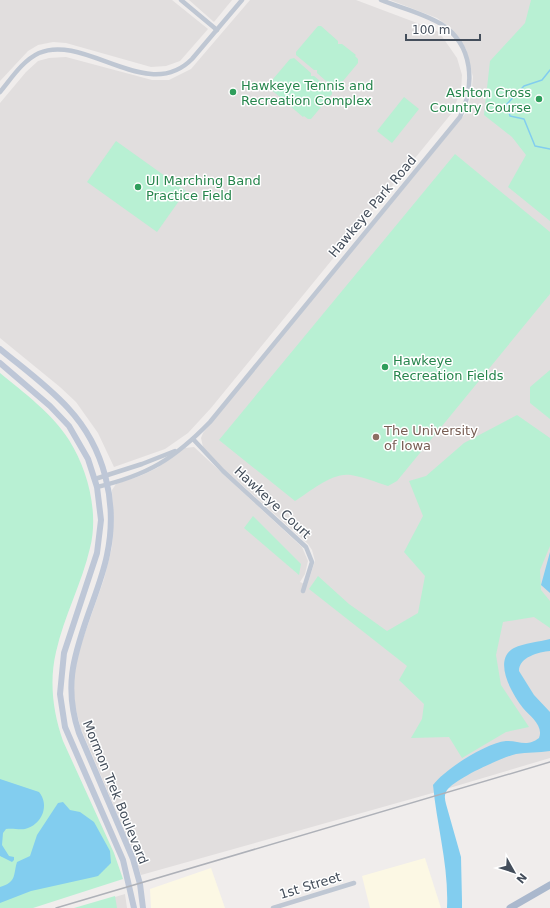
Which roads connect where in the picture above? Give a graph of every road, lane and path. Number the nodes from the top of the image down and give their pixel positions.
1 (181, 0) edge
2 (242, 0) edge
3 (381, 0) edge
4 (217, 30) junction
5 (0, 92) edge
6 (0, 349) edge
7 (0, 364) edge
8 (193, 438) junction
9 (106, 475) junction
10 (95, 479) junction
11 (108, 484) junction
12 (97, 487) junction
13 (303, 591) dead end
14 (354, 883) dead end
15 (550, 885) edge
16 (134, 908) edge
17 (143, 908) edge
18 (273, 908) edge
19 (511, 908) edge

1 - 4 street
2 - 4 street
3 - 8 street, Hawkeye Park Road
4 - 5 street
6 - 9 main road, Mormon Trek Boulevard
7 - 10 main road, Mormon Trek Boulevard
8 - 9 street, Hawkeye Park Road
8 - 11 street, Hawkeye Park Road
8 - 13 street, Hawkeye Court
9 - 10 street, Hawkeye Park Road
9 - 11 main road, Mormon Trek Boulevard
10 - 12 main road, Mormon Trek Boulevard
11 - 12 street, Hawkeye Park Road
11 - 17 main road, Mormon Trek Boulevard
12 - 16 main road, Mormon Trek Boulevard
14 - 18 street, 1st Street
15 - 19 main road

